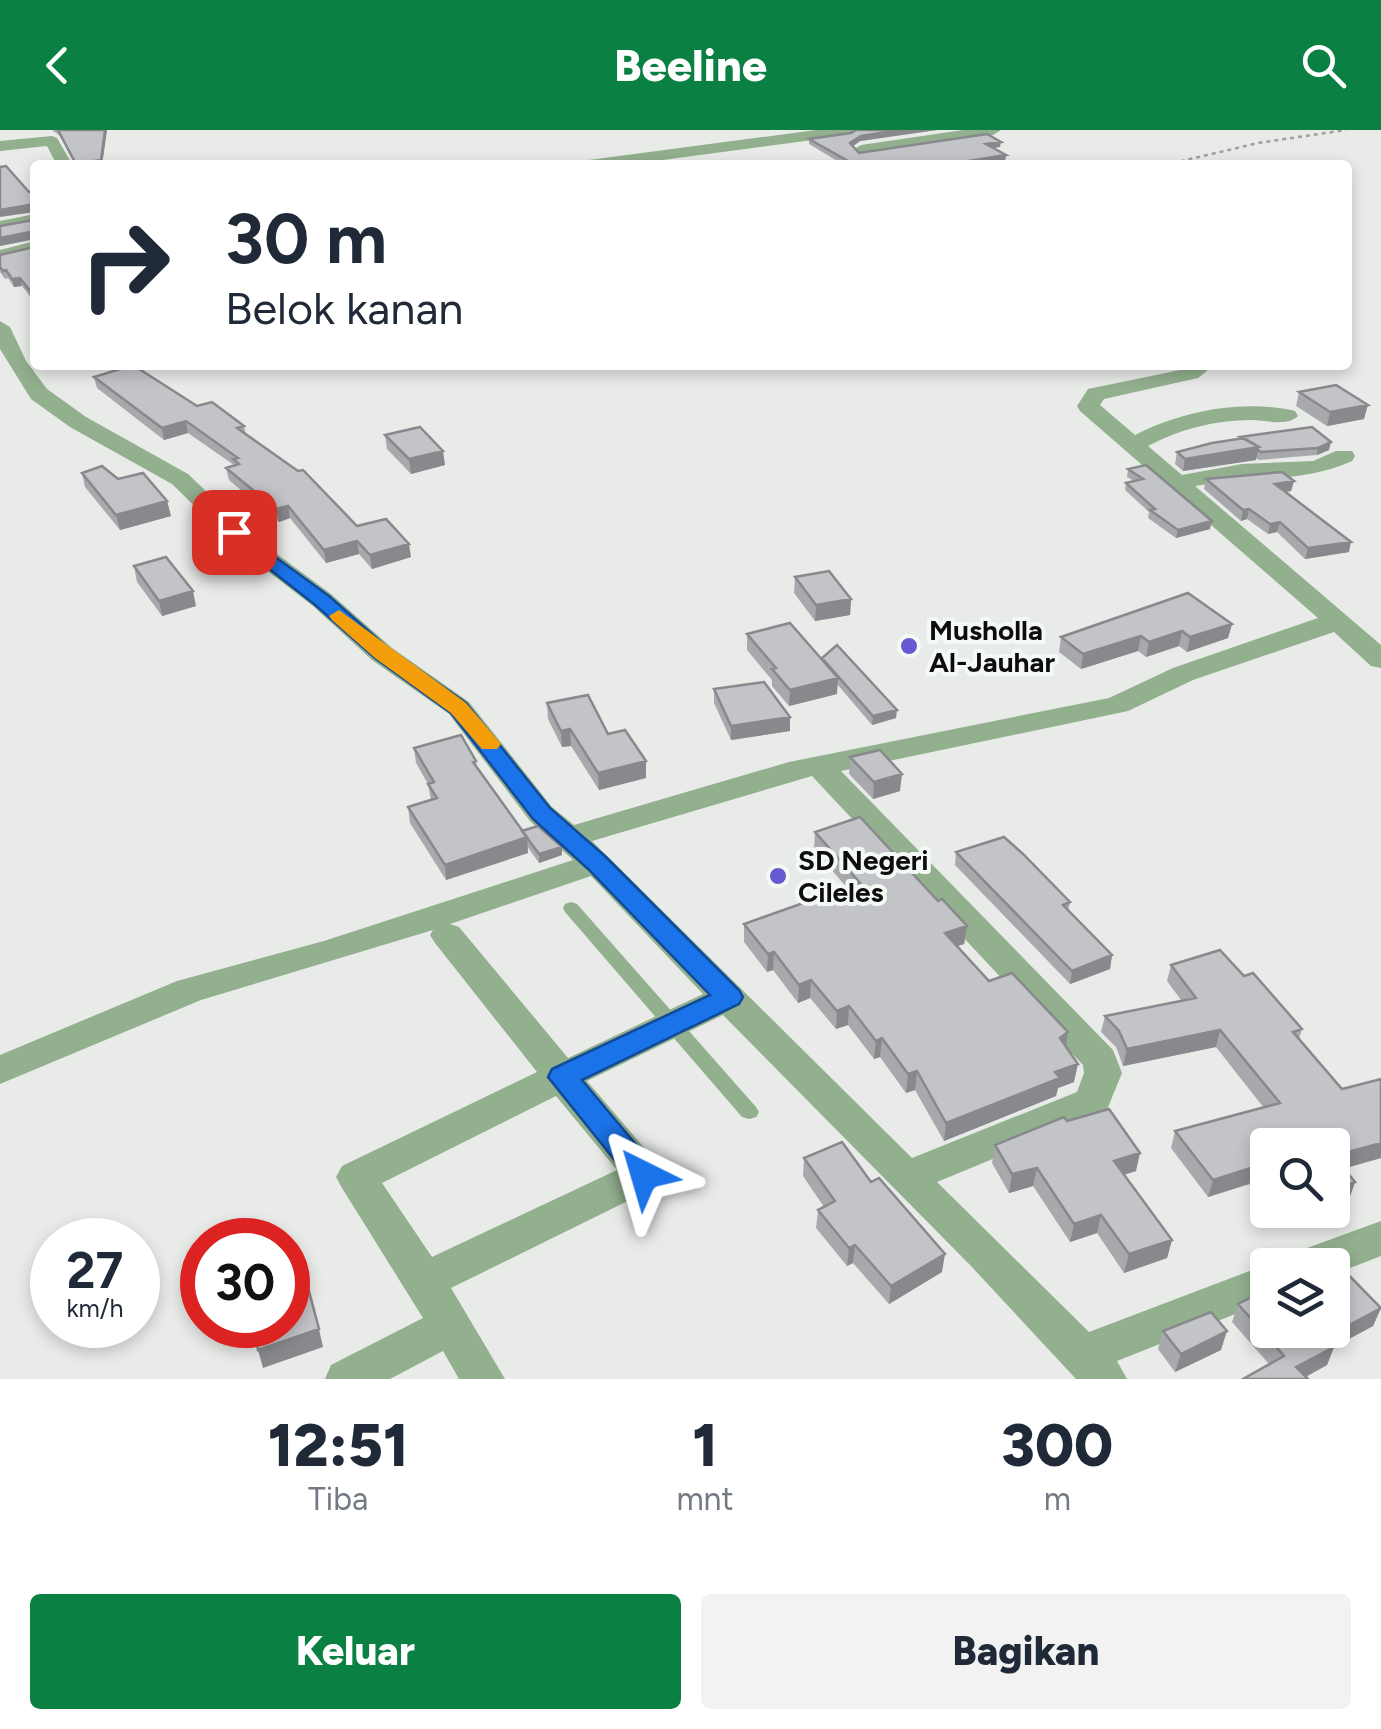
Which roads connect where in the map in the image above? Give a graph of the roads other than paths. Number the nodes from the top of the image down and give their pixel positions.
1 (850, 130) edge
2 (993, 130) edge
3 (822, 131) edge
4 (69, 132) edge
5 (945, 138) junction
6 (52, 141) junction
7 (0, 146) edge
8 (861, 150) junction
9 (62, 160) edge
10 (623, 160) edge
11 (876, 160) edge
12 (910, 160) edge
13 (30, 220) edge
14 (0, 226) edge
15 (30, 247) edge
16 (0, 255) edge
17 (0, 327) edge
18 (1197, 370) edge
19 (1287, 416) dead end
20 (1132, 445) junction
21 (1344, 456) dead end
22 (1175, 483) junction
23 (1335, 618) junction
24 (1381, 660) edge
25 (819, 766) junction
26 (567, 838) junction
27 (597, 863) junction
28 (571, 908) dead end
29 (446, 936) dead end
30 (729, 997) junction
31 (673, 1023) junction
32 (0, 1070) edge
33 (562, 1077) junction
34 (748, 1112) dead end
35 (906, 1178) junction
36 (1381, 1238) edge
37 (1350, 1250) edge
38 (424, 1282) junction
39 (1250, 1291) edge
40 (451, 1325) junction
41 (1094, 1367) edge
42 (347, 1379) edge
43 (482, 1379) edge

1 - 3 street
2 - 5 street
3 - 8 street
3 - 10 street
4 - 6 street
5 - 8 street
5 - 12 street
6 - 7 street
6 - 9 street
8 - 11 street
13 - 14 street
15 - 16 street
17 - 26 street
18 - 20 street
19 - 20 street
20 - 22 street
21 - 22 street
22 - 23 street
23 - 24 street
23 - 25 street
25 - 26 street
25 - 35 street
26 - 27 street
27 - 30 street
27 - 32 street
28 - 31 lane
29 - 33 street
30 - 31 street
30 - 35 street
31 - 33 street
31 - 34 lane
33 - 38 street
33 - 38 street
35 - 41 street
36 - 37 street
38 - 40 street
39 - 41 street
40 - 42 street
40 - 43 street

